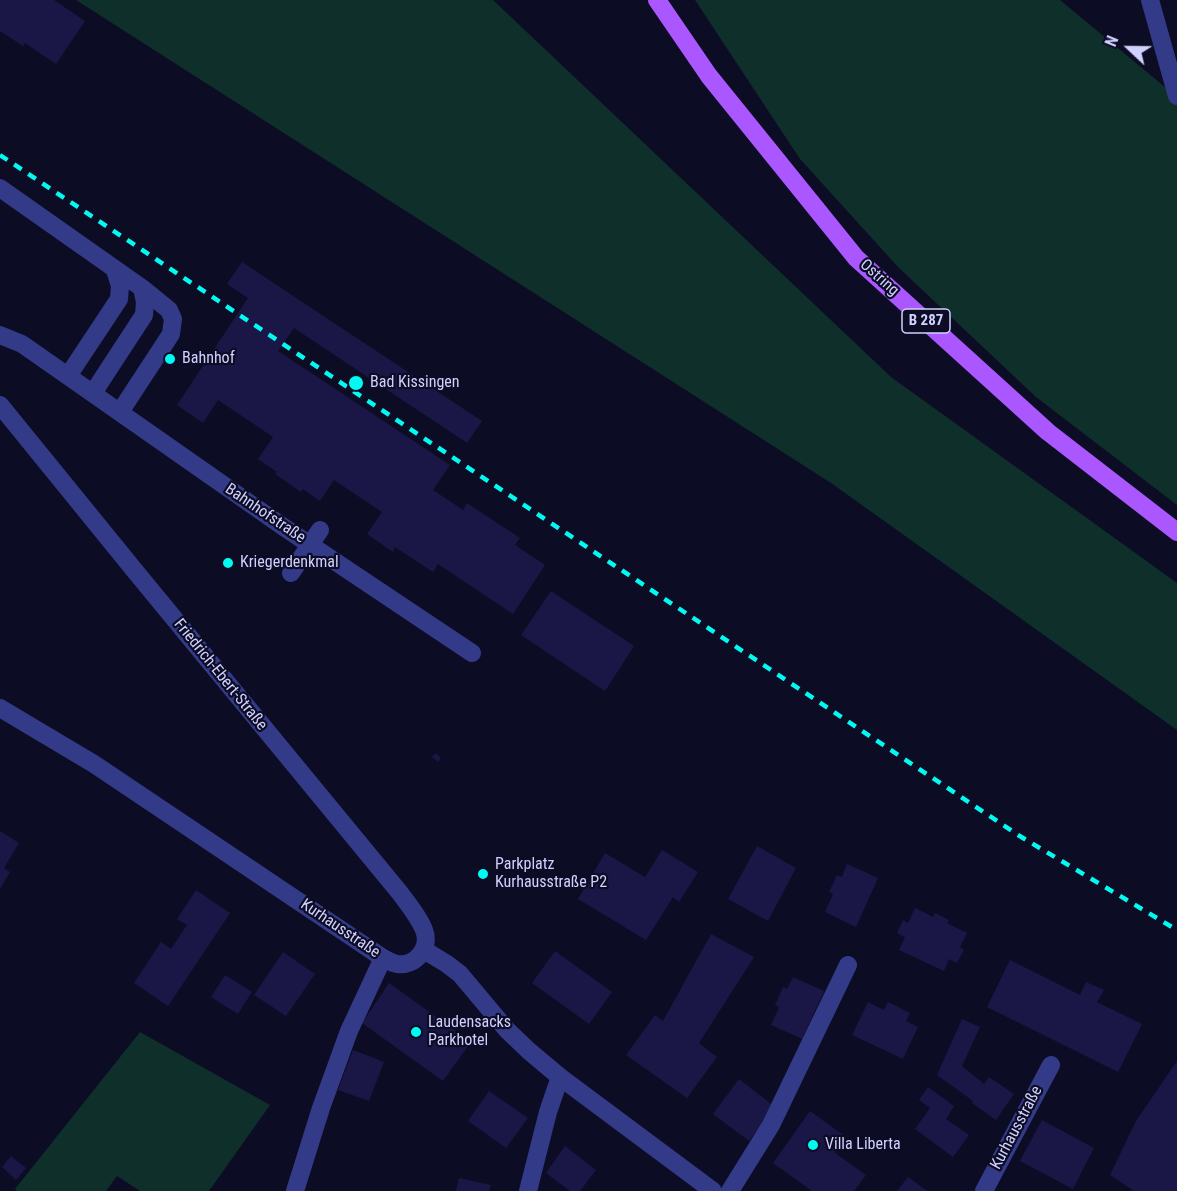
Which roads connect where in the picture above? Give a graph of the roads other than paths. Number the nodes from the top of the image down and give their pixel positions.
1 (657, 0) edge
2 (1149, 0) edge
3 (1175, 85) edge
4 (0, 188) edge
5 (115, 270) junction
6 (142, 288) junction
7 (0, 335) edge
8 (68, 375) junction
9 (93, 393) junction
10 (0, 405) edge
11 (120, 411) junction
12 (1177, 532) edge
13 (315, 537) junction
14 (291, 573) dead end
15 (472, 653) dead end
16 (0, 708) edge
17 (424, 950) junction
18 (383, 958) junction
19 (848, 965) dead end
20 (1051, 1065) dead end
21 (560, 1077) junction
22 (704, 1188) edge
23 (295, 1191) edge
24 (528, 1191) edge
25 (730, 1191) edge
26 (984, 1191) edge

1 - 12 main road, Ostring / B 287
2 - 3 street
4 - 5 street
5 - 6 street
5 - 8 street
6 - 9 street
6 - 11 street
7 - 8 street
8 - 9 street, Bahnhofstraße
9 - 11 street, Bahnhofstraße
10 - 17 street, Friedrich-Ebert-Straße
11 - 13 street, Bahnhofstraße
13 - 14 street
13 - 15 street, Bahnhofstraße
16 - 18 street, Kurhausstraße
17 - 18 street, Kurhausstraße
17 - 21 street
18 - 23 street
19 - 25 street
20 - 26 street, Kurhausstraße
21 - 22 street
21 - 24 street

